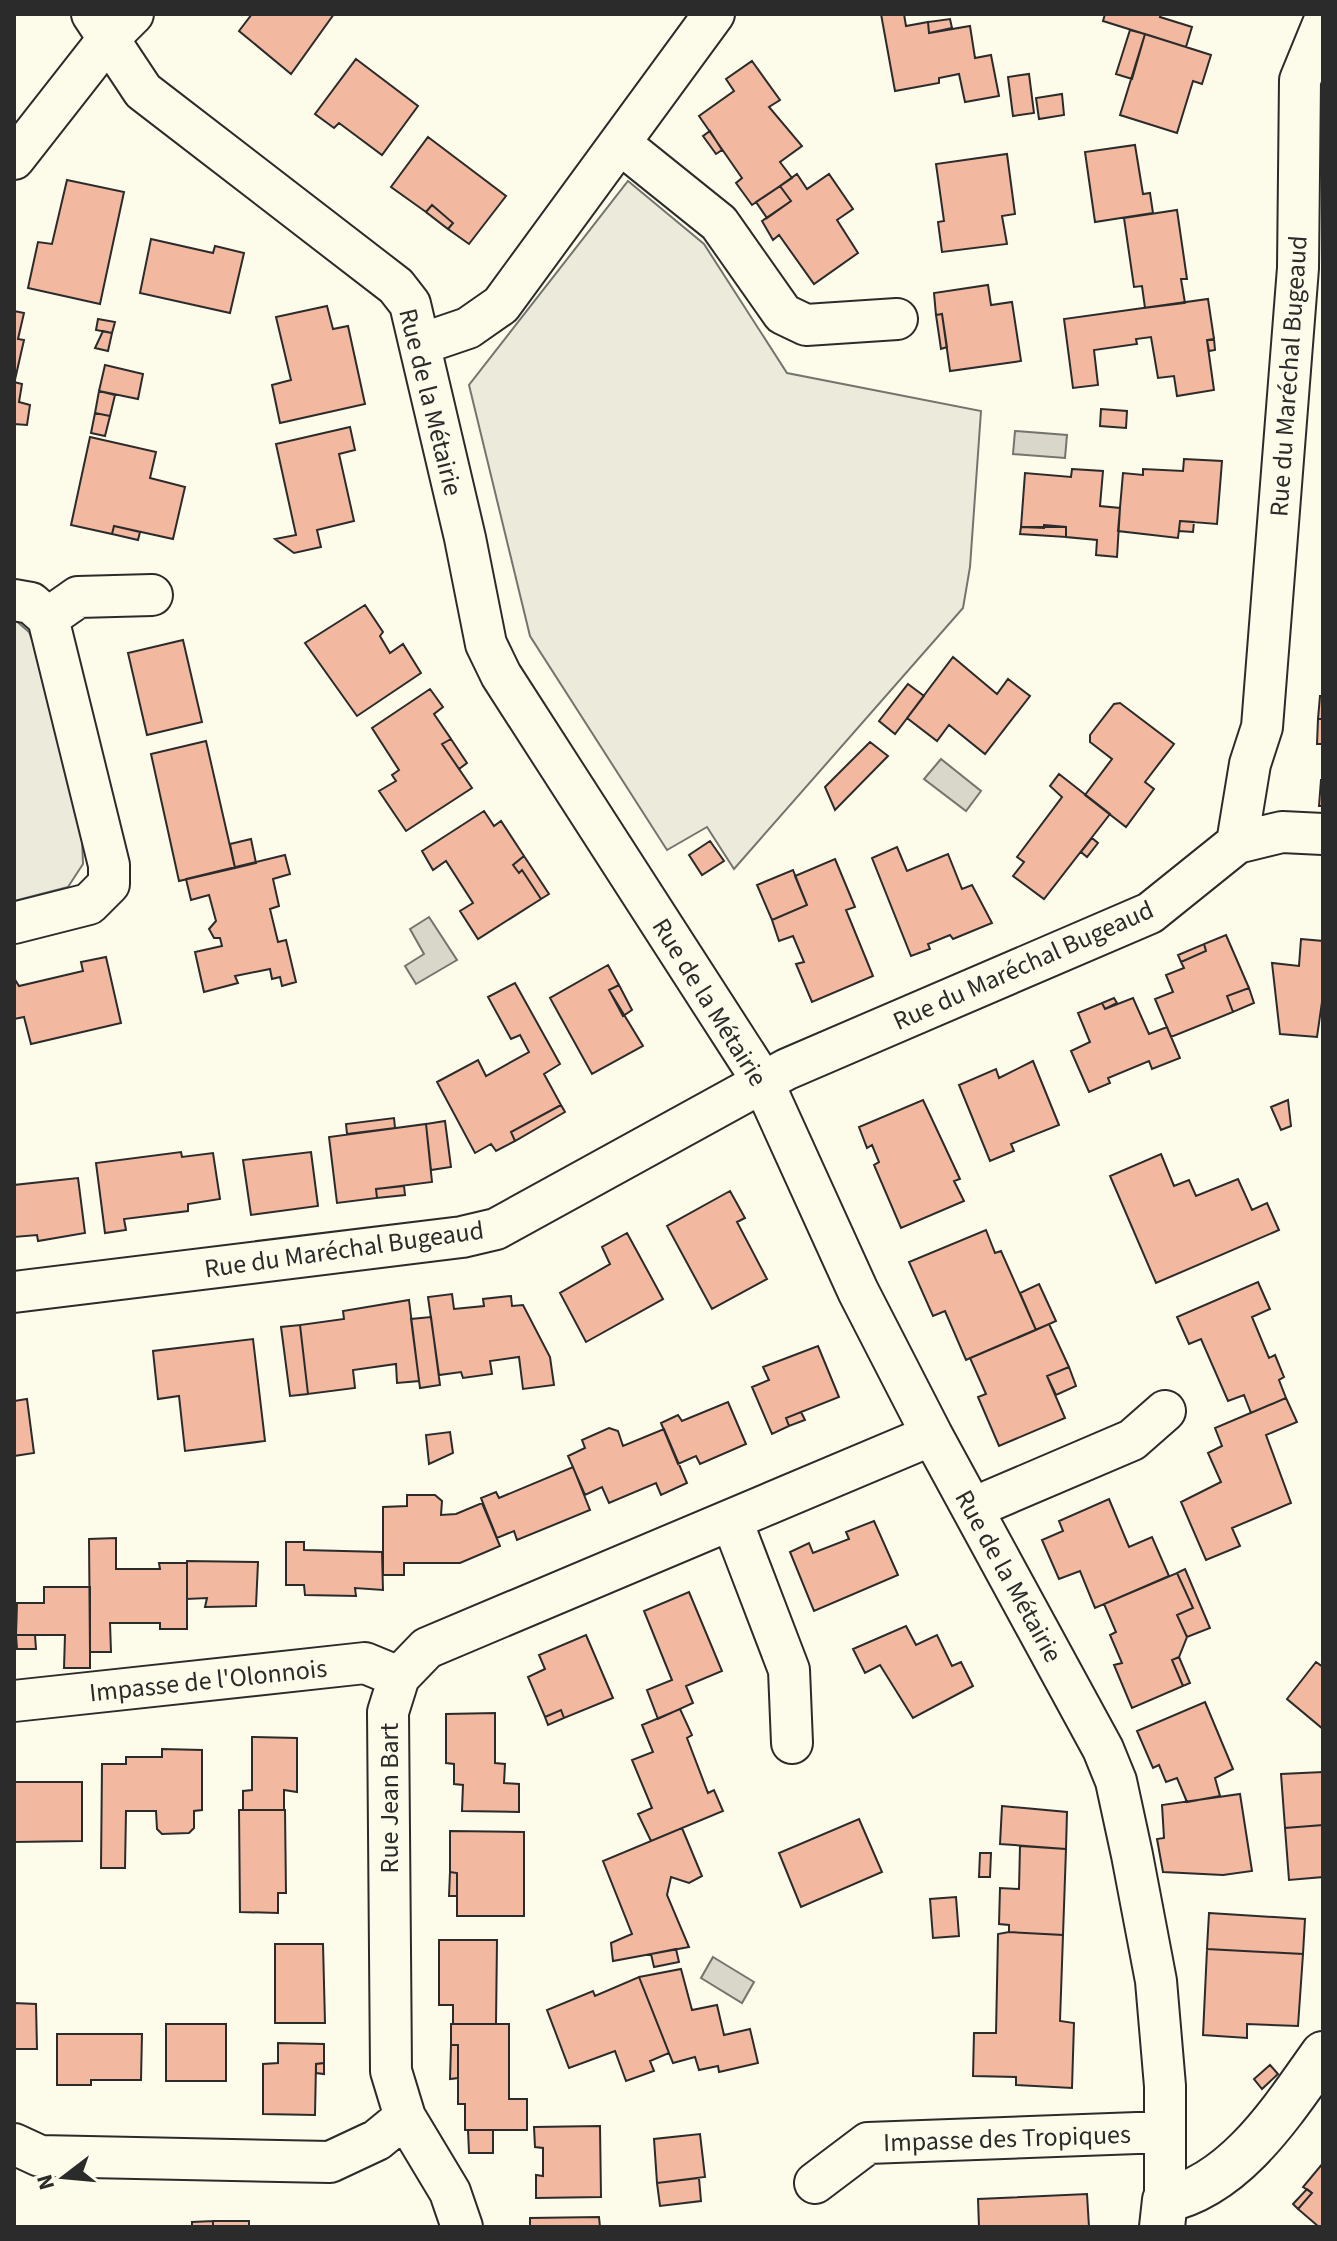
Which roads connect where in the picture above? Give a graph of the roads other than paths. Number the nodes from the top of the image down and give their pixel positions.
1 (714, 14) edge
2 (111, 22) edge
3 (1323, 24) edge
4 (622, 145) junction
5 (14, 159) edge
6 (897, 319) dead end
7 (421, 344) junction
8 (152, 595) dead end
9 (31, 609) edge
10 (1323, 834) edge
11 (1237, 843) junction
12 (14, 923) edge
13 (763, 1082) junction
14 (14, 1292) edge
15 (1165, 1411) dead end
16 (932, 1435) junction
17 (973, 1508) junction
18 (732, 1521) junction
19 (399, 1677) junction
20 (14, 1701) edge
21 (792, 1743) dead end
22 (1323, 2054) edge
23 (405, 2117) junction
24 (1164, 2132) junction
25 (14, 2144) edge
26 (815, 2183) dead end
27 (1164, 2214) edge
28 (462, 2227) edge

1 - 4 street
2 - 5 street
2 - 7 street, Rue de la Métairie
3 - 11 street, Rue du Maréchal Bugeaud
4 - 6 street
4 - 7 street
7 - 13 street, Rue de la Métairie
8 - 9 street
9 - 12 street
10 - 11 street
11 - 13 street, Rue du Maréchal Bugeaud
13 - 14 street, Rue du Maréchal Bugeaud
13 - 16 street, Rue de la Métairie
15 - 17 street
16 - 17 street, Rue de la Métairie
16 - 18 street, Rue Jean Bart
17 - 24 street, Rue de la Métairie
18 - 19 street, Rue Jean Bart
18 - 21 street
19 - 20 street, Impasse de l'Olonnois
19 - 23 street, Rue Jean Bart
22 - 27 street
23 - 25 street
23 - 28 street, Rue Jean Bart
24 - 26 street, Impasse des Tropiques
24 - 27 street, Rue de la Métairie

